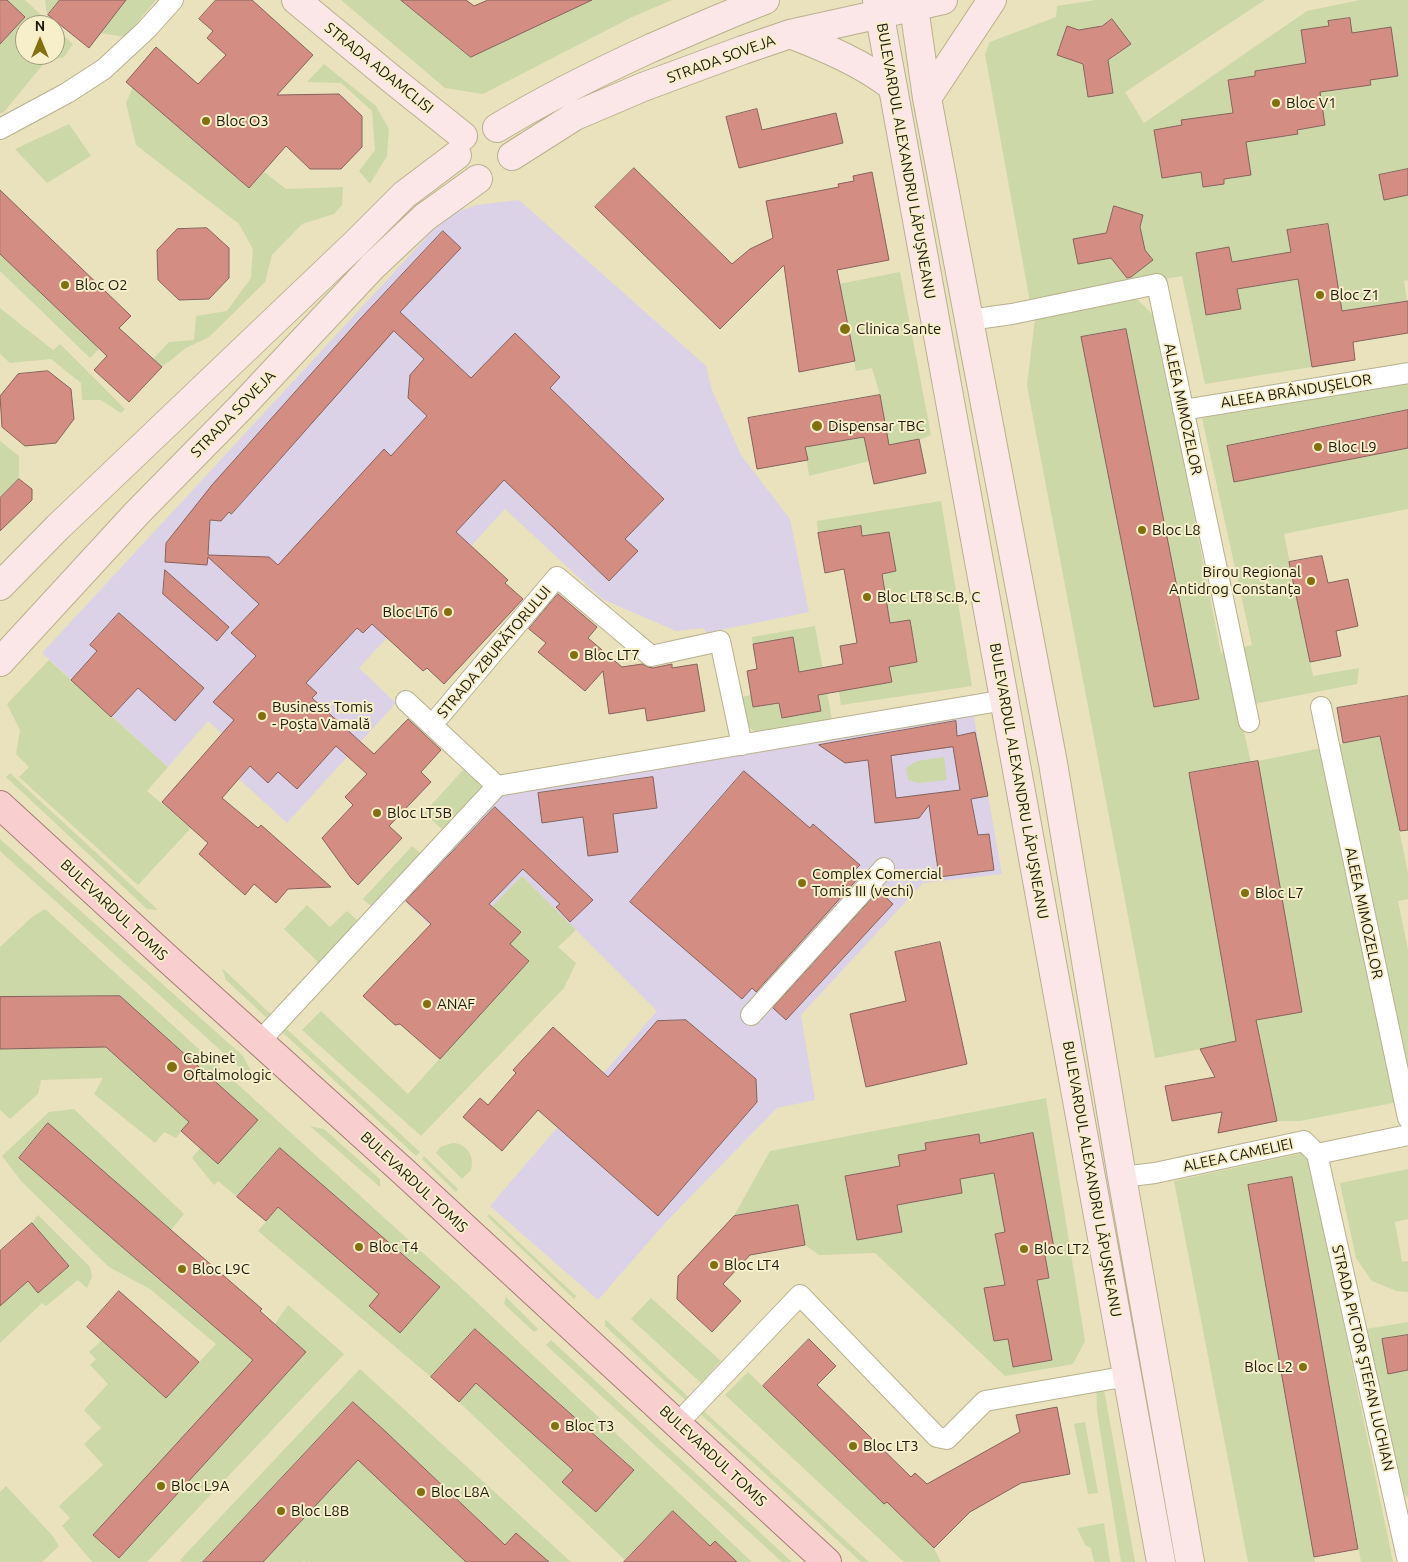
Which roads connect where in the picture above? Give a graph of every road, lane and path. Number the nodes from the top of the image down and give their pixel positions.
1 (173, 0) edge
2 (296, 0) edge
3 (765, 0) edge
4 (943, 0) edge
5 (992, 0) edge
6 (914, 3) edge
7 (878, 7) edge
8 (790, 34) junction
9 (893, 88) junction
10 (927, 98) junction
11 (497, 128) junction
12 (0, 129) edge
13 (460, 146) junction
14 (512, 156) junction
15 (478, 179) junction
16 (969, 320) junction
17 (1408, 373) edge
18 (1184, 410) junction
19 (0, 586) edge
20 (0, 662) edge
21 (1004, 700) junction
22 (406, 701) dead end
23 (1321, 707) dead end
24 (1249, 722) dead end
25 (432, 725) junction
26 (742, 745) junction
27 (497, 786) junction
28 (0, 805) edge
29 (884, 868) dead end
30 (752, 1015) dead end
31 (260, 1041) junction
32 (1408, 1118) edge
33 (1408, 1135) edge
34 (1317, 1154) junction
35 (1122, 1178) junction
36 (1128, 1376) junction
37 (678, 1424) junction
38 (1404, 1521) edge
39 (826, 1562) edge
40 (1161, 1562) edge
41 (1190, 1562) edge
42 (1408, 1562) edge

1 - 12 street
2 - 13 main road, STRADA ADAMCLISI
3 - 11 main road
4 - 6 main road, STRADA SOVEJA
5 - 10 main road
6 - 7 main road, STRADA SOVEJA
6 - 10 main road, BULEVARDUL ALEXANDRU LĂPUȘNEANU
7 - 8 main road, STRADA SOVEJA
7 - 9 main road, BULEVARDUL ALEXANDRU LĂPUȘNEANU
8 - 9 main road
8 - 14 main road, STRADA SOVEJA
9 - 21 main road, BULEVARDUL ALEXANDRU LĂPUȘNEANU
10 - 16 main road, BULEVARDUL ALEXANDRU LĂPUȘNEANU
11 - 13 main road
11 - 14 main road
13 - 15 main road
13 - 19 main road
14 - 15 main road
15 - 20 main road, STRADA SOVEJA
16 - 18 street, ALEEA MIMOZELOR
16 - 35 main road, BULEVARDUL ALEXANDRU LĂPUȘNEANU
17 - 18 street, ALEEA BRÂNDUȘELOR
18 - 24 street, ALEEA MIMOZELOR
21 - 26 street
21 - 36 main road, BULEVARDUL ALEXANDRU LĂPUȘNEANU
22 - 25 street
23 - 32 street, ALEEA MIMOZELOR
25 - 26 street, STRADA ZBURĂTORULUI
25 - 27 street
26 - 27 street
27 - 31 street
28 - 31 main road, BULEVARDUL TOMIS
29 - 30 street
31 - 37 main road, BULEVARDUL TOMIS
33 - 34 street, ALEEA CAMELIEI
34 - 35 street, ALEEA CAMELIEI
34 - 38 street, STRADA PICTOR ȘTEFAN LUCHIAN
35 - 41 main road, BULEVARDUL ALEXANDRU LĂPUȘNEANU
36 - 37 street
36 - 40 main road, BULEVARDUL ALEXANDRU LĂPUȘNEANU
37 - 39 main road, BULEVARDUL TOMIS
38 - 42 street, STRADA PICTOR ȘTEFAN LUCHIAN

